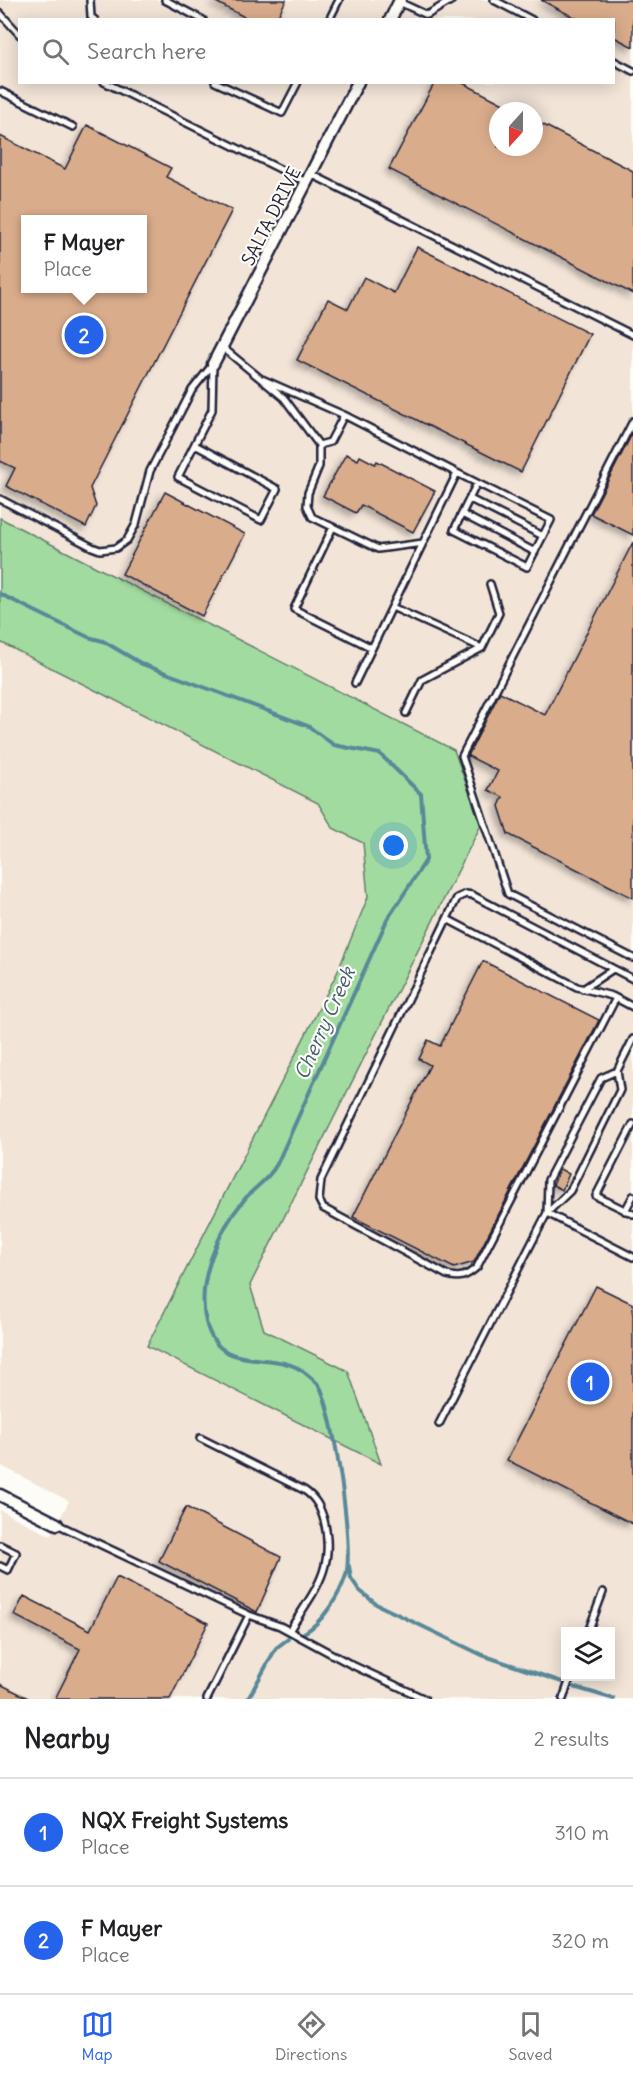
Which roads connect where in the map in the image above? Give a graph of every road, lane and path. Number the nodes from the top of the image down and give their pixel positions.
1 (90, 0) edge
2 (165, 0) edge
3 (339, 0) edge
4 (452, 0) edge
5 (494, 0) edge
6 (400, 1) edge
7 (0, 13) edge
8 (92, 18) edge
9 (199, 18) edge
10 (330, 18) edge
11 (391, 18) edge
12 (528, 18) edge
13 (18, 32) edge
14 (615, 62) edge
15 (633, 71) edge
16 (108, 84) edge
17 (219, 84) edge
18 (297, 84) edge
19 (357, 84) edge
20 (0, 91) edge
21 (73, 127) dead end
22 (308, 178) junction
23 (633, 335) edge
24 (222, 347) junction
25 (213, 364) junction
26 (262, 379) junction
27 (344, 415) junction
28 (633, 421) edge
29 (195, 445) junction
30 (319, 445) junction
31 (457, 473) junction
32 (477, 483) junction
33 (0, 499) edge
34 (470, 499) junction
35 (462, 514) junction
36 (333, 527) junction
37 (543, 536) junction
38 (423, 543) junction
39 (535, 552) junction
40 (490, 584) dead end
41 (392, 607) junction
42 (372, 648) junction
43 (482, 648) junction
44 (356, 683) dead end
45 (406, 713) dead end
46 (447, 919) junction
47 (633, 958) edge
48 (613, 969) junction
49 (633, 979) edge
50 (583, 989) junction
51 (616, 998) junction
52 (633, 1007) edge
53 (633, 1039) edge
54 (617, 1071) junction
55 (633, 1124) edge
56 (633, 1196) edge
57 (626, 1210) junction
58 (547, 1213) junction
59 (633, 1214) edge
60 (633, 1257) edge
61 (439, 1424) dead end
62 (200, 1438) dead end
63 (0, 1495) edge
64 (57, 1524) joint
65 (0, 1545) edge
66 (0, 1566) edge
67 (603, 1592) dead end
68 (249, 1615) junction
69 (590, 1627) edge
70 (289, 1630) junction
71 (570, 1681) edge
72 (207, 1699) edge
73 (425, 1699) edge
74 (563, 1699) edge

1 - 8 lane
2 - 9 lane
3 - 10 lane
4 - 6 lane
5 - 12 lane
6 - 11 street
7 - 13 lane
14 - 15 lane
16 - 22 lane
17 - 18 lane
19 - 22 street, SALTA DRIVE
20 - 21 lane
22 - 23 lane
22 - 24 street, SALTA DRIVE
24 - 25 street, SALTA DRIVE
24 - 26 lane
25 - 29 lane
25 - 33 lane
26 - 27 lane
26 - 30 lane
27 - 30 lane
27 - 31 lane
28 - 47 lane
29 - 29 lane
30 - 36 lane
31 - 32 lane
31 - 38 lane
32 - 34 lane
32 - 37 lane
34 - 35 lane
34 - 37 lane
35 - 39 lane
35 - 39 lane
36 - 38 lane
36 - 42 lane
37 - 39 lane
38 - 41 lane
40 - 43 lane
41 - 42 lane
41 - 43 lane
42 - 44 lane
43 - 45 lane
46 - 48 lane
46 - 50 lane
46 - 51 lane
48 - 49 lane
48 - 50 lane
50 - 51 lane
51 - 52 lane
53 - 54 lane
54 - 58 lane
54 - 58 lane
55 - 57 lane
56 - 57 lane
57 - 59 lane
58 - 60 lane
58 - 61 lane
62 - 70 lane
63 - 64 street
64 - 68 lane
65 - 66 lane
67 - 69 lane
68 - 70 lane
68 - 72 lane
70 - 73 lane
71 - 74 lane

